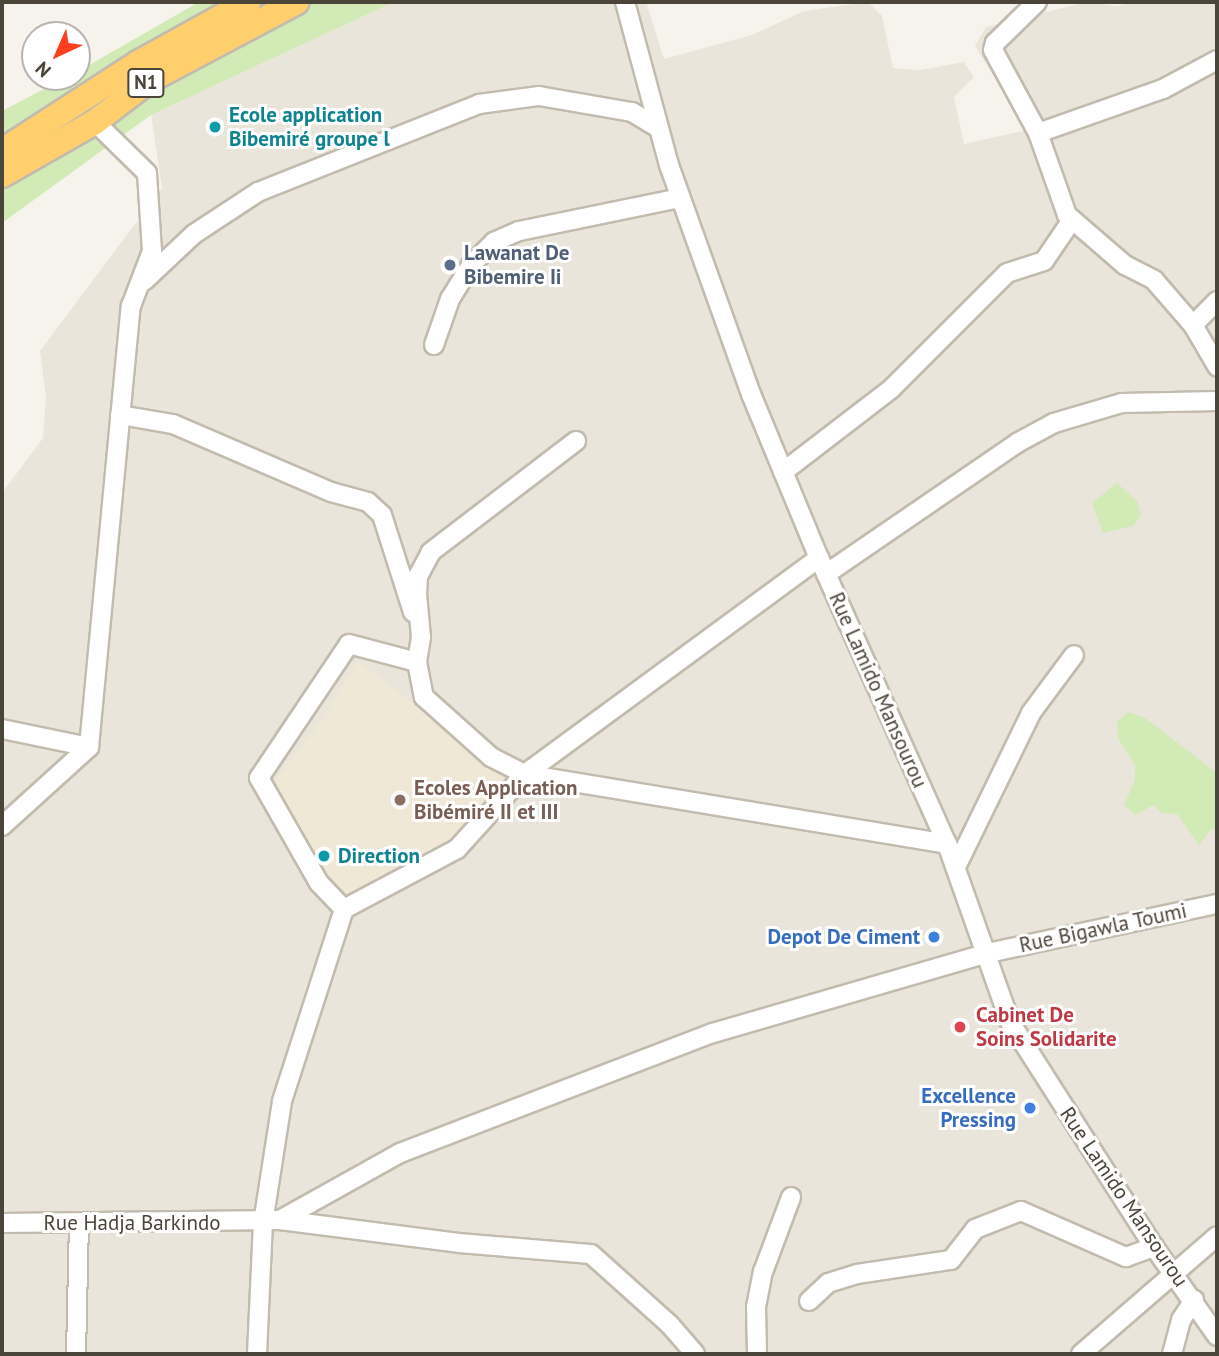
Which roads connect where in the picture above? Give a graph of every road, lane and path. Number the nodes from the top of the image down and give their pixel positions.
1 (248, 2) edge
2 (297, 2) edge
3 (625, 2) edge
4 (1037, 2) edge
5 (1217, 60) edge
6 (95, 122) junction
7 (659, 128) junction
8 (1038, 133) junction
9 (2, 151) edge
10 (2, 175) edge
11 (680, 198) junction
12 (1072, 220) junction
13 (138, 286) junction
14 (1217, 301) edge
15 (1193, 325) junction
16 (434, 345) dead end
17 (1217, 366) edge
18 (1217, 401) edge
19 (120, 415) junction
20 (576, 441) dead end
21 (783, 472) junction
22 (822, 566) junction
23 (421, 638) junction
24 (1074, 655) dead end
25 (416, 662) junction
26 (2, 729) edge
27 (89, 747) junction
28 (525, 774) junction
29 (2, 826) edge
30 (947, 844) junction
31 (956, 867) junction
32 (1217, 904) edge
33 (344, 909) junction
34 (988, 953) junction
35 (790, 1197) dead end
36 (272, 1221) junction
37 (2, 1223) edge
38 (79, 1223) junction
39 (1217, 1236) edge
40 (1154, 1247) junction
41 (1177, 1274) junction
42 (1194, 1300) junction
43 (809, 1301) dead end
44 (1217, 1336) edge
45 (76, 1354) edge
46 (257, 1354) edge
47 (695, 1354) edge
48 (757, 1354) edge
49 (1081, 1354) edge
50 (1172, 1354) edge

1 - 9 highway, N1
2 - 6 highway, N1
3 - 7 street, Rue Lamido Mansourou
4 - 8 street
5 - 8 street
6 - 10 highway, N1
6 - 13 street
7 - 11 street, Rue Lamido Mansourou
7 - 13 street
8 - 12 street
11 - 16 street
11 - 21 street, Rue Lamido Mansourou
12 - 15 street
12 - 21 street
13 - 19 street
14 - 15 street
15 - 17 street
18 - 22 street
19 - 23 street
19 - 27 street
20 - 23 street
21 - 22 street, Rue Lamido Mansourou
22 - 28 street
22 - 30 street, Rue Lamido Mansourou
23 - 25 street
24 - 31 street
25 - 28 street
25 - 33 street
26 - 27 street
27 - 29 street
28 - 30 street
28 - 33 street
30 - 31 street, Rue Lamido Mansourou
31 - 34 street, Rue Lamido Mansourou
32 - 34 street, Rue Bigawla Toumi
33 - 36 street
34 - 36 street, Rue Bigawla Toumi
34 - 40 street, Rue Lamido Mansourou
35 - 48 street
36 - 38 street, Rue Hadja Barkindo
36 - 46 street
36 - 47 street, Rue Hadja Barkindo
37 - 38 street, Rue Hadja Barkindo
38 - 45 street
39 - 41 street
40 - 41 street, Rue Lamido Mansourou
40 - 43 street
41 - 42 street, Rue Lamido Mansourou
41 - 49 street
42 - 44 street, Rue Lamido Mansourou
42 - 50 street

